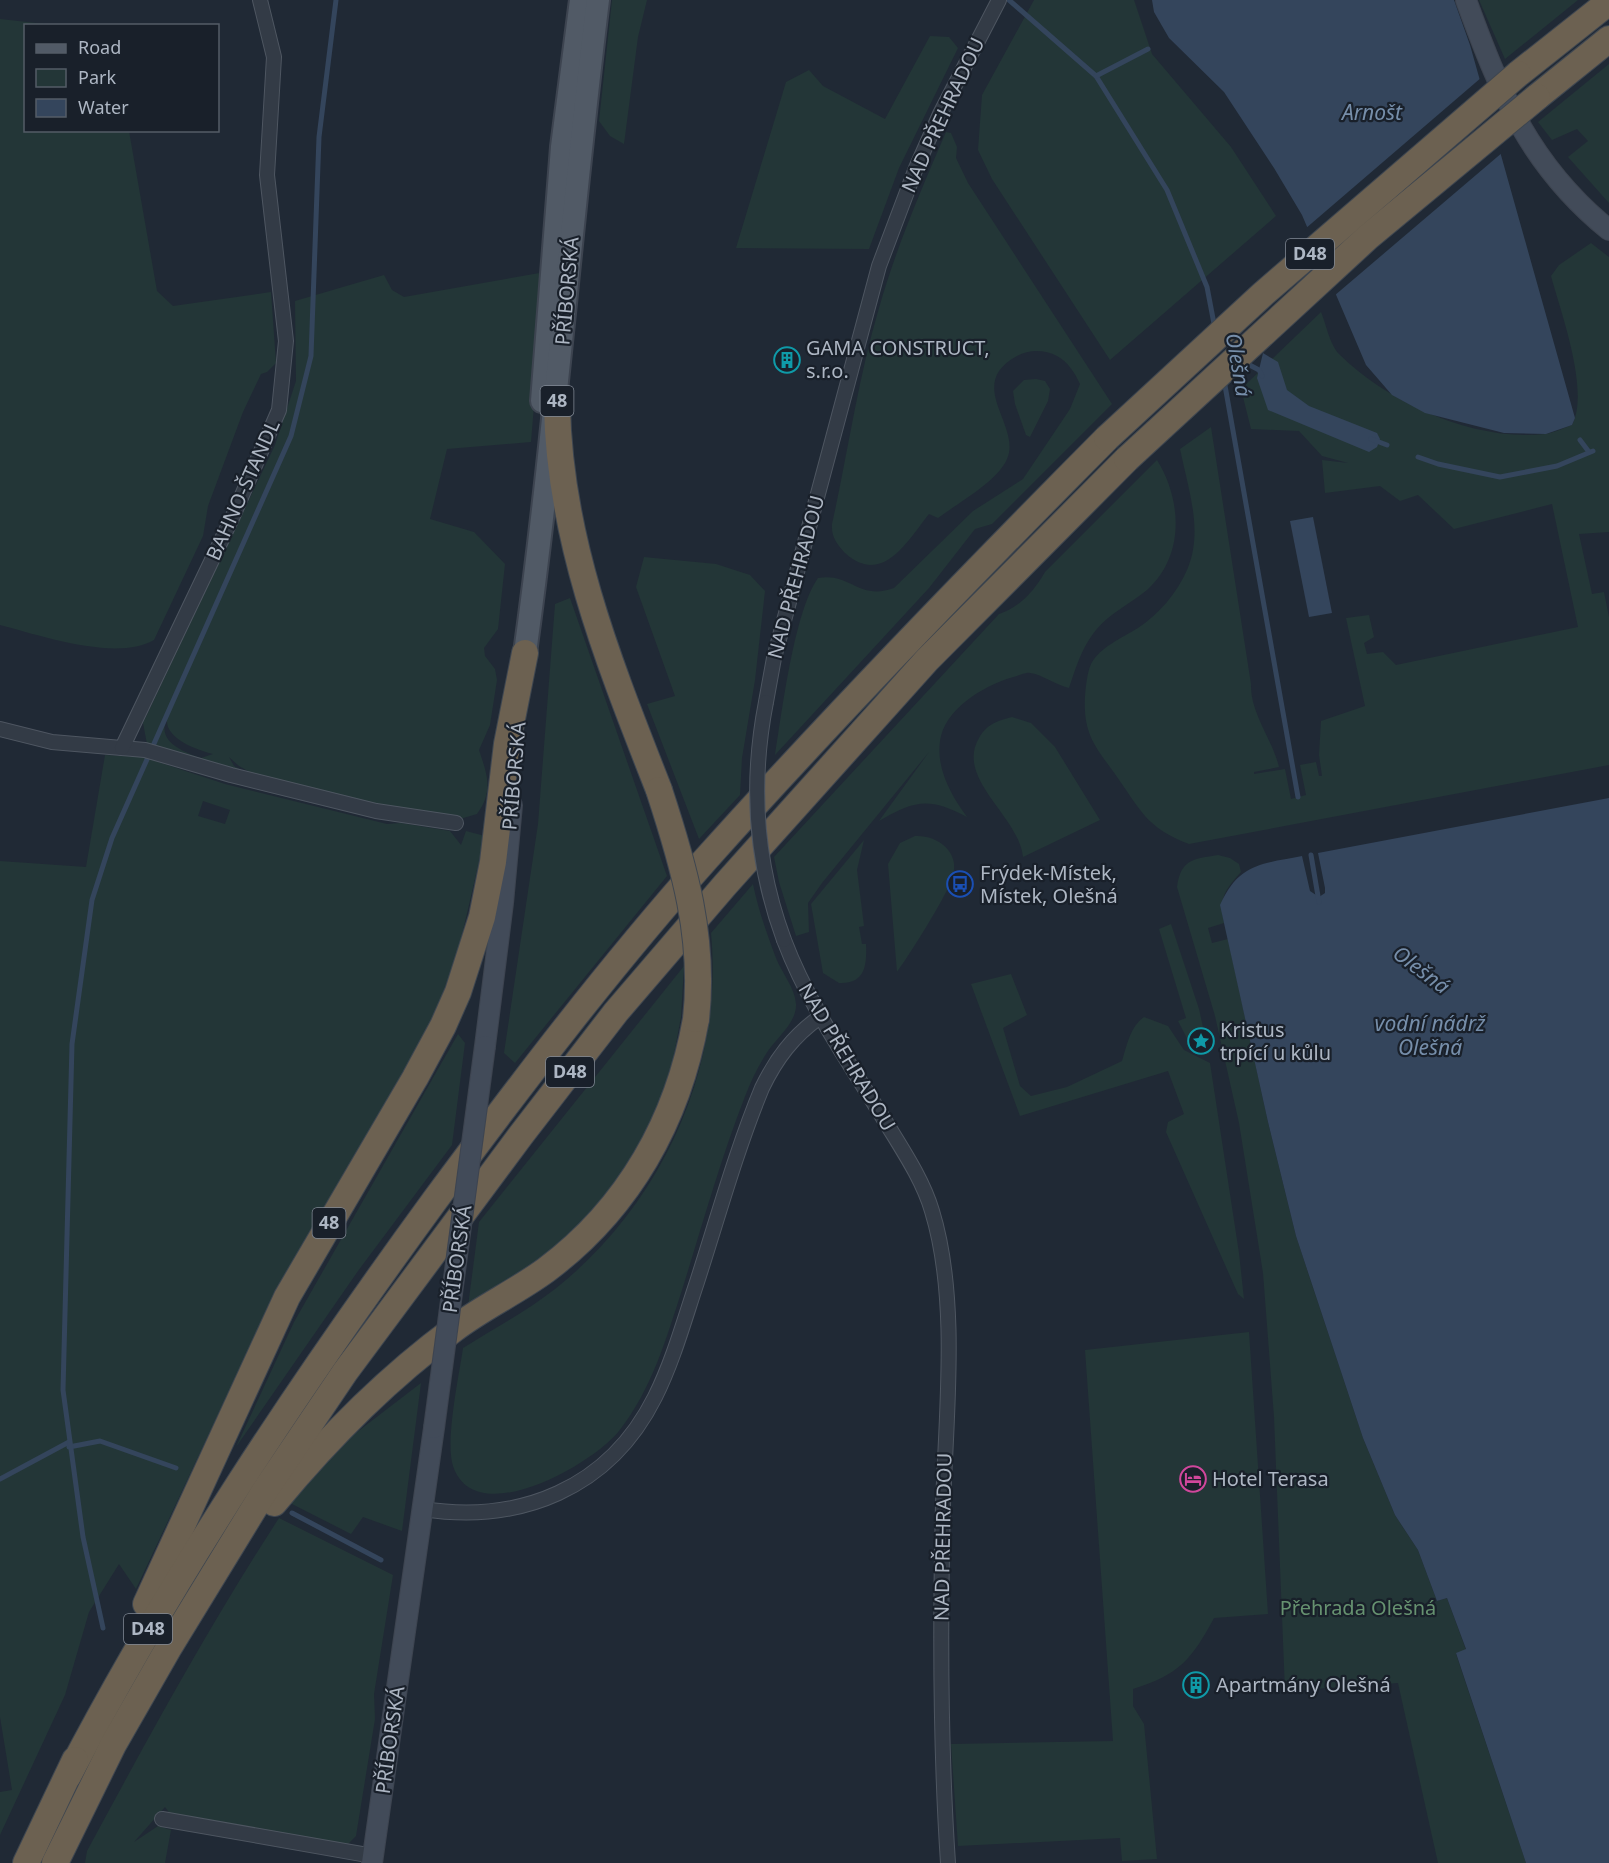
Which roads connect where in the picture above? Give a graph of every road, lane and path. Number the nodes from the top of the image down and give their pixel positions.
1 (260, 0) edge
2 (581, 0) edge
3 (598, 0) edge
4 (999, 0) edge
5 (1466, 0) edge
6 (1609, 2) edge
7 (1609, 39) edge
8 (1609, 230) edge
9 (557, 405) junction
10 (525, 653) junction
11 (0, 729) edge
12 (122, 748) junction
13 (456, 823) dead end
14 (820, 1017) junction
15 (423, 1509) junction
16 (168, 1649) junction
17 (68, 1776) junction
18 (162, 1819) dead end
19 (372, 1860) edge
20 (26, 1863) edge
21 (55, 1863) edge
22 (948, 1863) edge

1 - 12 street, BAHNO-ŠTANDL
2 - 10 main road, PŘÍBORSKÁ / 48
3 - 9 main road, PŘÍBORSKÁ / 48
4 - 14 street, NAD PŘEHRADOU, bridge
5 - 8 main road
6 - 17 highway, D48, bridge
7 - 16 highway, D48, bridge
9 - 10 main road, PŘÍBORSKÁ / 48
9 - 16 highway, bridge
10 - 15 main road, PŘÍBORSKÁ, bridge
10 - 17 highway, 48
11 - 12 street
12 - 13 street
14 - 15 street
14 - 22 street, NAD PŘEHRADOU
15 - 19 main road, PŘÍBORSKÁ
16 - 21 highway, D48
17 - 20 highway, D48
18 - 19 street

